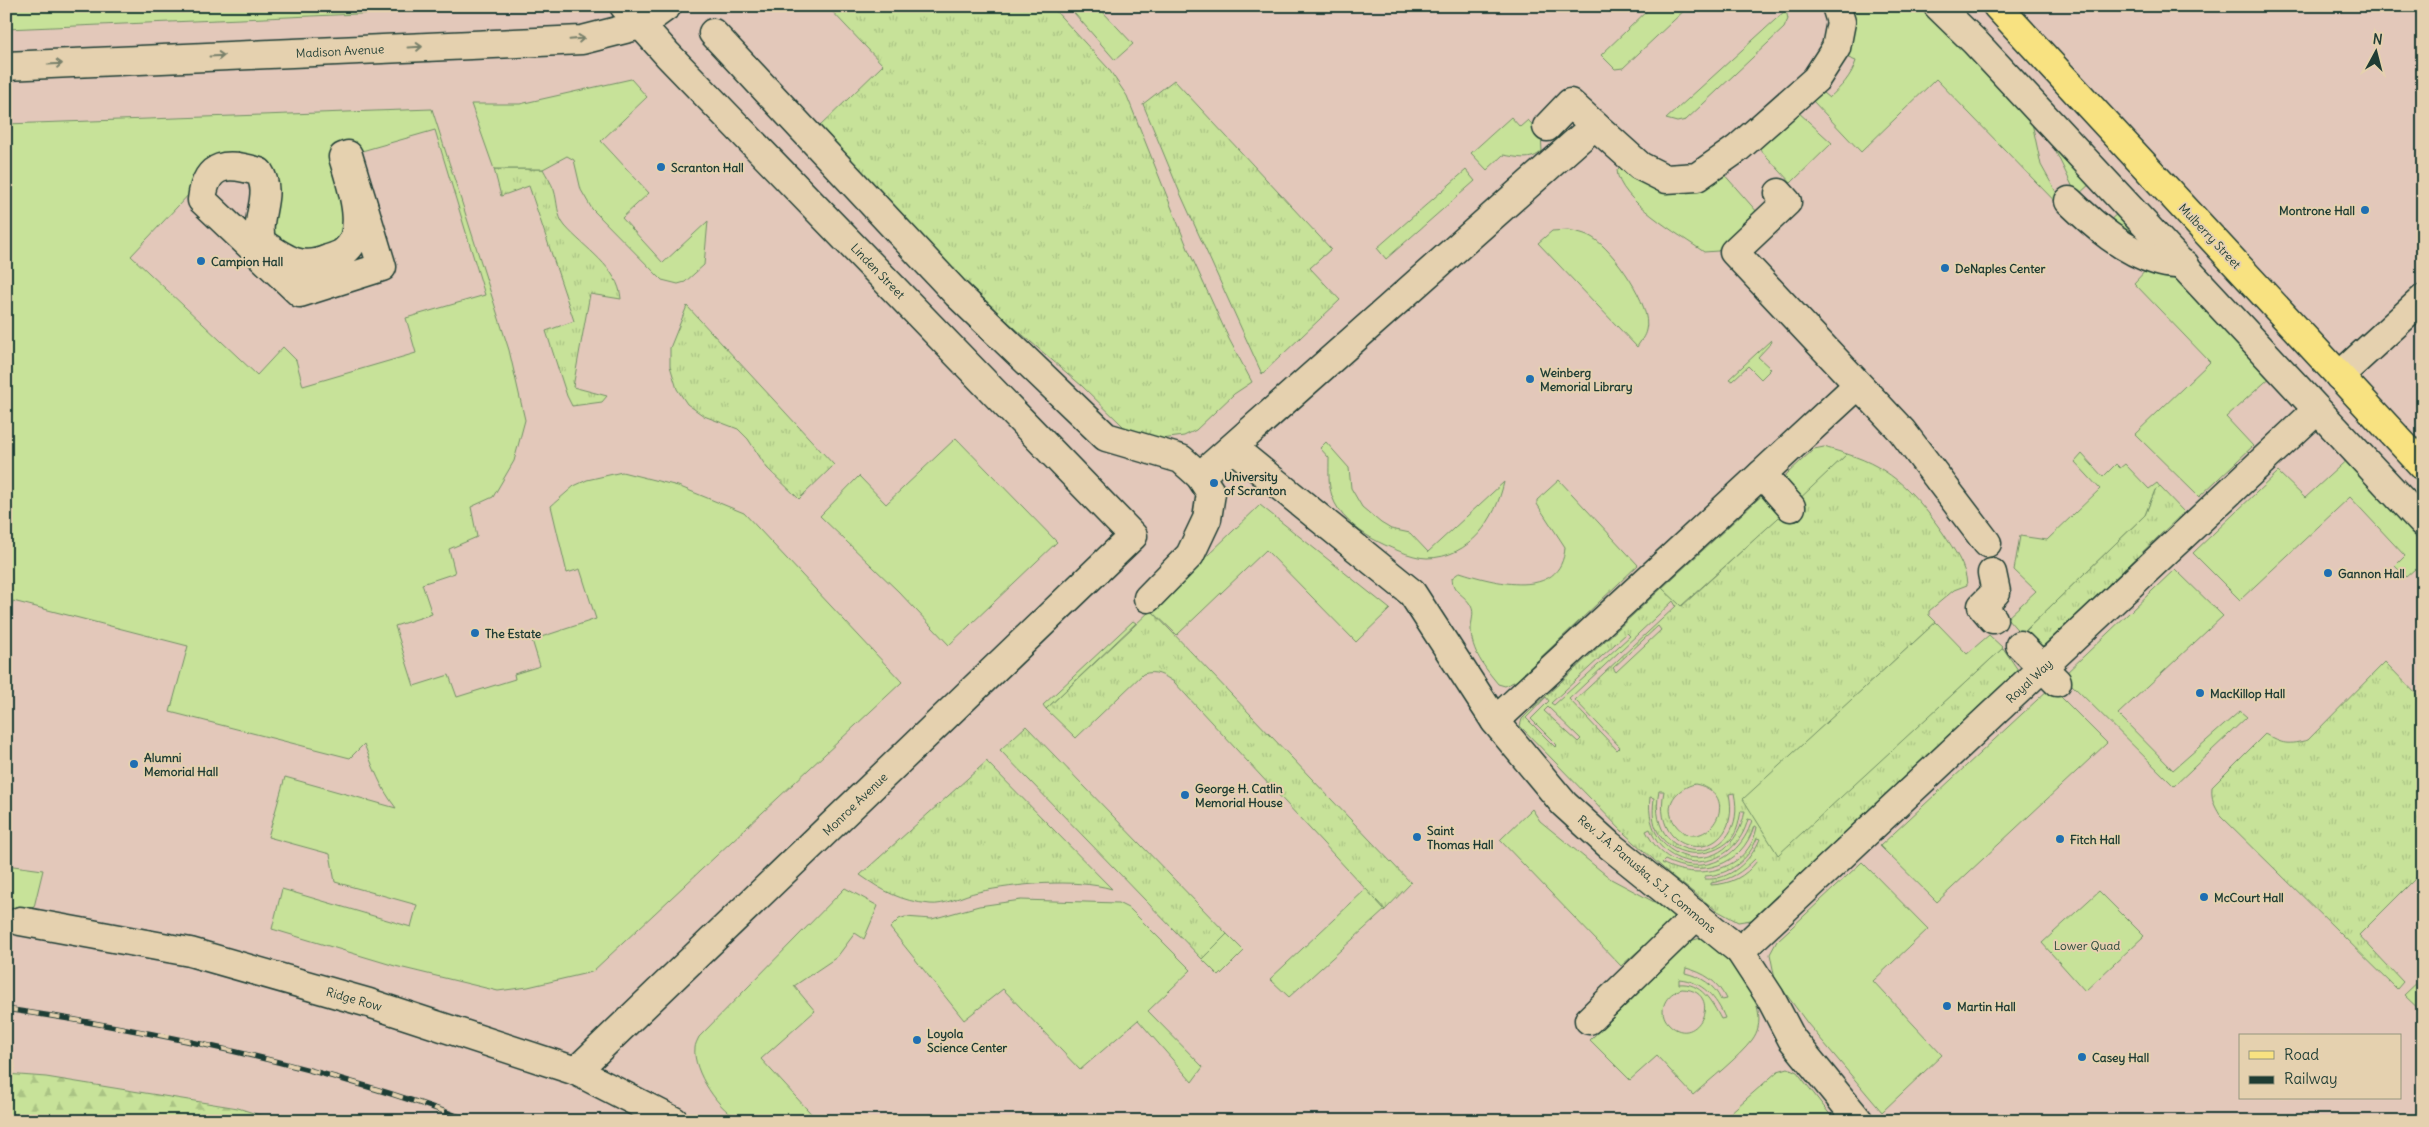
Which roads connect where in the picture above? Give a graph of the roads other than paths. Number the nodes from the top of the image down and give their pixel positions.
1 (667, 6) edge
2 (1836, 6) edge
3 (1938, 6) edge
4 (1997, 6) edge
5 (632, 15) edge
6 (713, 33) dead end
7 (6, 66) edge
8 (343, 157) joint
9 (1779, 193) dead end
10 (2069, 201) dead end
11 (2185, 265) junction
12 (2423, 299) edge
13 (2339, 376) junction
14 (1858, 385) junction
15 (2317, 410) junction
16 (1233, 448) junction
17 (2423, 466) edge
18 (1762, 474) junction
19 (1200, 476) junction
20 (1791, 507) dead end
21 (2423, 523) edge
22 (1133, 536) joint
23 (1987, 543) dead end
24 (1992, 573) dead end
25 (1148, 598) dead end
26 (1994, 619) dead end
27 (2020, 645) dead end
28 (2050, 675) junction
29 (1495, 720) junction
30 (1697, 915) junction
31 (20, 921) dead end
32 (1740, 951) junction
33 (1589, 1020) dead end
34 (576, 1071) junction
35 (674, 1121) edge
36 (1859, 1121) edge

1 - 5 street, Madison Avenue
2 - 16 street
3 - 11 street
4 - 13 main road, Mulberry Street
7 -> 5 street, Madison Avenue
5 - 22 street, Linden Street
6 - 19 street
8 - 8 street
9 - 14 street
10 - 11 street
11 - 15 street
12 - 13 street
13 - 17 main road, Mulberry Street
14 - 18 street
14 - 23 street
15 - 21 street
15 - 28 street, Royal Way
16 - 19 street
16 - 29 street, Rev. J.A. Panuska, S.J., Commons
18 - 20 street
18 - 29 street
19 - 25 street
22 - 34 street, Monroe Avenue
24 - 26 street
27 - 28 street
28 - 32 street, Royal Way
29 - 30 street, Rev. J.A. Panuska, S.J., Commons
30 - 32 street, Rev. J.A. Panuska, S.J., Commons
30 - 33 street
31 - 34 street, Ridge Row
32 - 36 street, Rev. J.A. Panuska, S.J., Commons
34 - 35 street, Ridge Row

